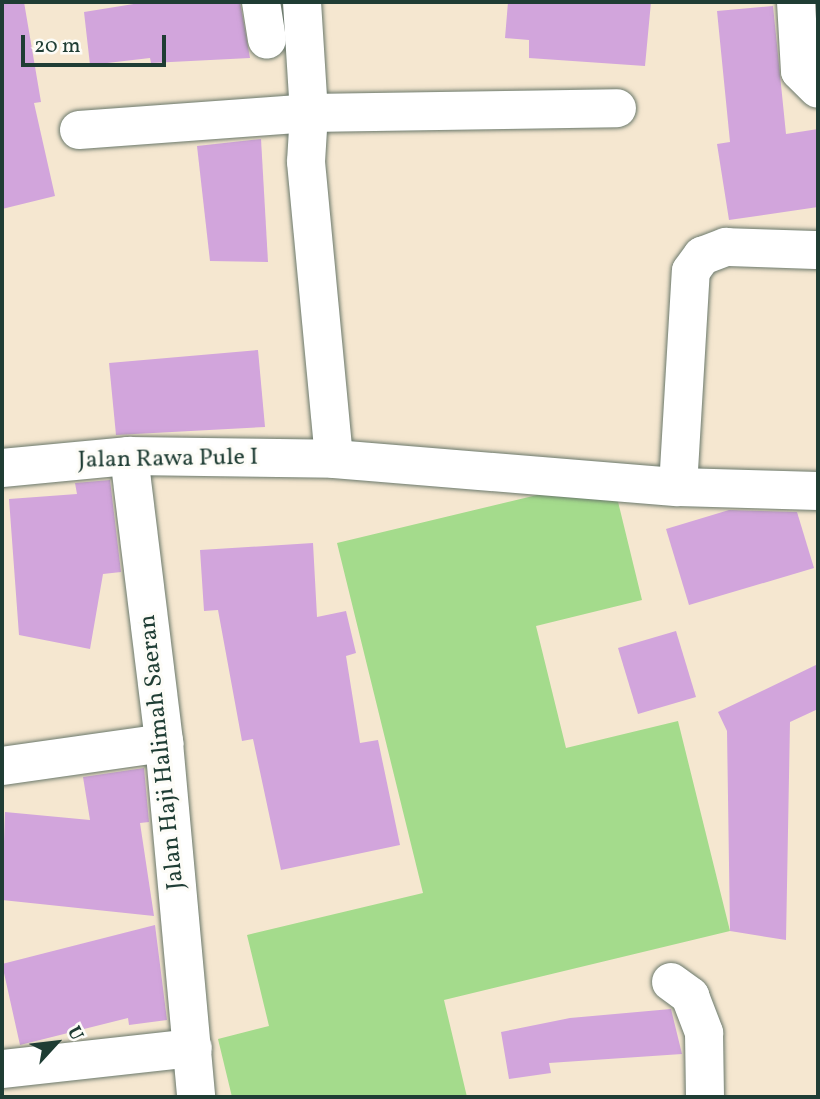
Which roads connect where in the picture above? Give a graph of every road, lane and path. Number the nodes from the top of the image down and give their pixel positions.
1 (261, 2) edge
2 (302, 2) edge
3 (796, 2) edge
4 (267, 40) dead end
5 (818, 89) edge
6 (617, 108) dead end
7 (309, 113) junction
8 (79, 130) dead end
9 (818, 250) edge
10 (129, 456) junction
11 (334, 459) junction
12 (2, 468) edge
13 (678, 487) junction
14 (818, 491) edge
15 (164, 743) junction
16 (2, 766) edge
17 (671, 982) dead end
18 (193, 1048) junction
19 (2, 1069) edge
20 (196, 1097) edge
21 (705, 1097) edge

1 - 4 street
2 - 7 street
3 - 5 street
6 - 7 street
7 - 8 street
7 - 11 street
9 - 13 street
10 - 11 street, Jalan Rawa Pule I
10 - 12 street, Jalan Rawa Pule I
10 - 15 street, Jalan Haji Halimah Saeran
11 - 13 street, Jalan Rawa Pule I
13 - 14 street, Jalan Rawa Pule I
15 - 16 street
15 - 18 street, Jalan Haji Halimah Saeran
17 - 21 street
18 - 19 street
18 - 20 street, Jalan Haji Halimah Saeran

